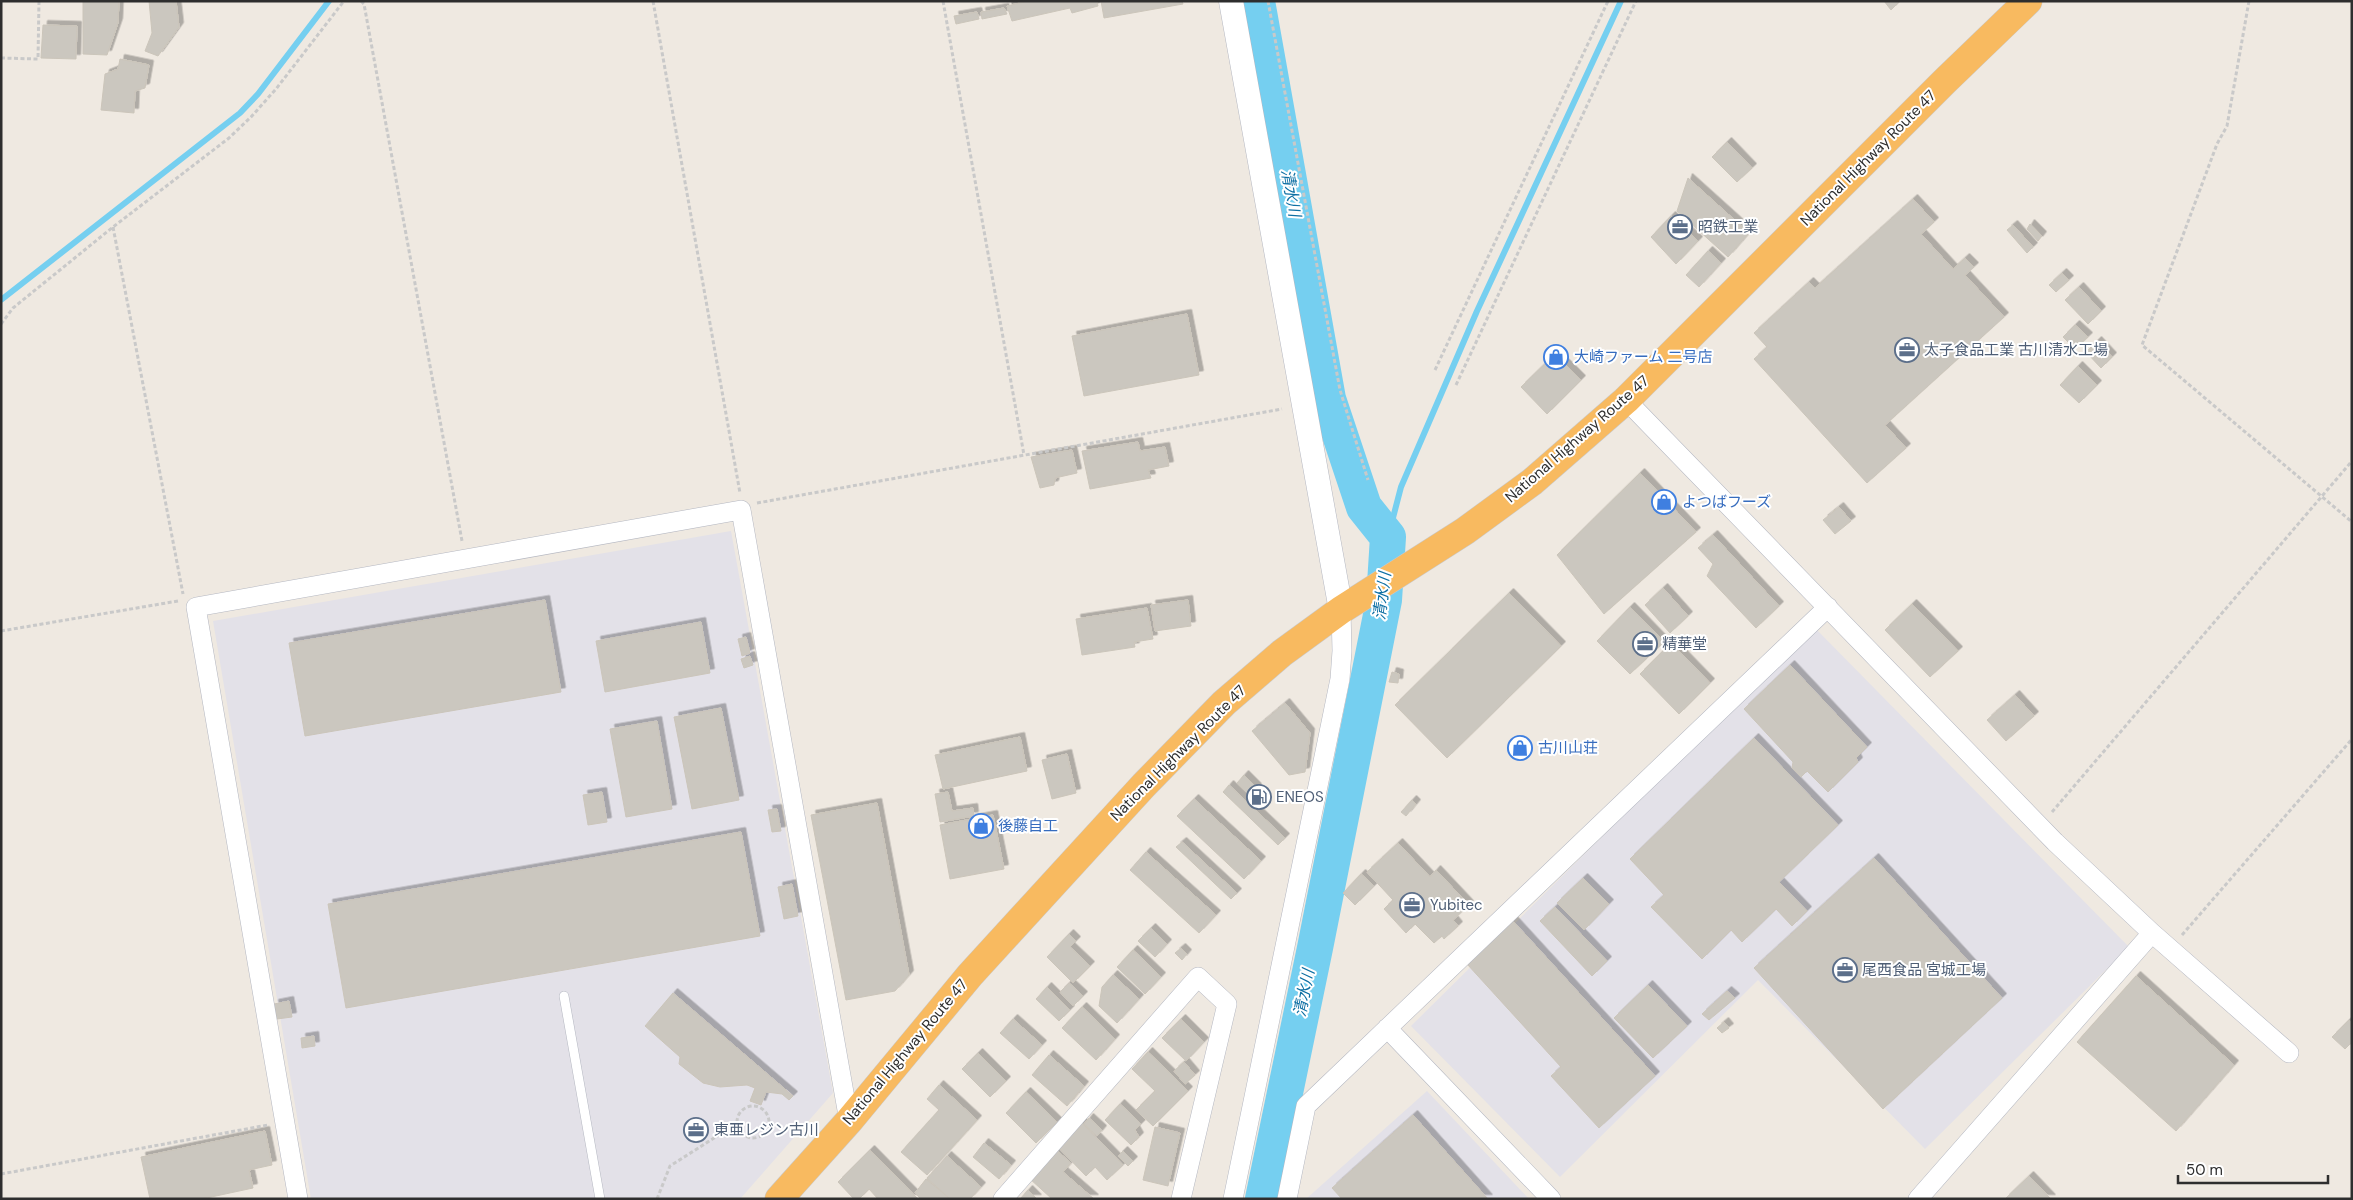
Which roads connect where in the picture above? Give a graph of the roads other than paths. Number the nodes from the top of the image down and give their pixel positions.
1 (1231, 1) edge
2 (2028, 1) edge
3 (1626, 400) junction
4 (1828, 607) junction
5 (1345, 608) junction
6 (2152, 933) junction
7 (564, 996) dead end
8 (1387, 1028) junction
9 (2289, 1054) dead end
10 (849, 1121) junction
11 (298, 1199) edge
12 (600, 1199) edge
13 (779, 1199) edge
14 (1003, 1199) edge
15 (1181, 1199) edge
16 (1233, 1199) edge
17 (1287, 1199) edge
18 (1551, 1199) edge
19 (1918, 1199) edge

1 - 5 street
2 - 3 highway, National Highway Route 47
3 - 4 street
3 - 5 highway, National Highway Route 47
4 - 6 street
4 - 8 street
5 - 10 highway, National Highway Route 47
5 - 16 street
6 - 9 street
6 - 19 street
7 - 12 lane
8 - 17 street
8 - 18 street
10 - 11 street
10 - 13 highway, National Highway Route 47
14 - 15 street

